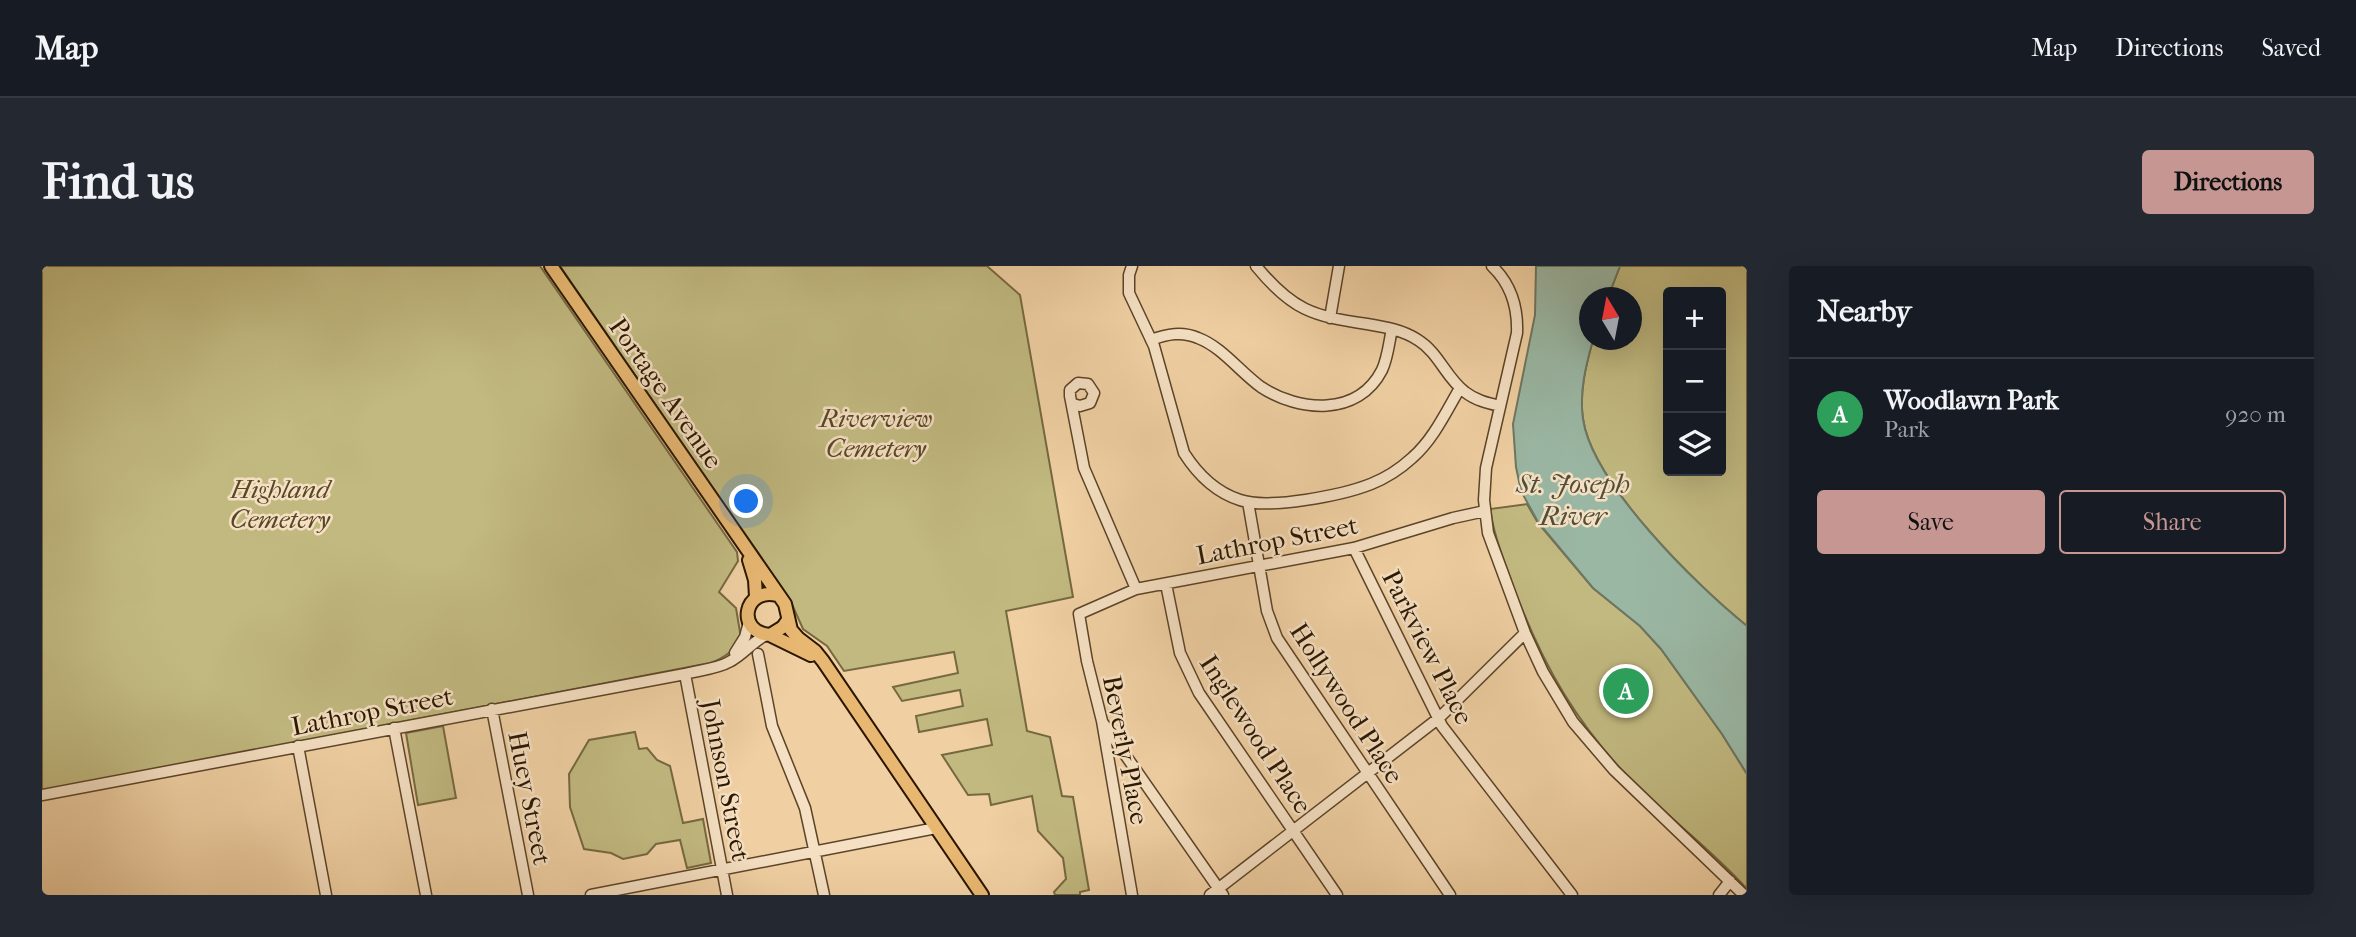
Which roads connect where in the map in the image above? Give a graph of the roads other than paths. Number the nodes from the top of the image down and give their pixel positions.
1 (551, 266) edge
2 (1132, 266) edge
3 (1256, 266) edge
4 (1339, 266) edge
5 (1492, 266) edge
6 (1330, 318) junction
7 (1392, 328) junction
8 (1151, 340) junction
9 (1460, 388) junction
10 (1073, 404) dead end
11 (1500, 406) junction
12 (1248, 502) junction
13 (1485, 511) junction
14 (744, 547) junction
15 (1354, 548) junction
16 (1259, 566) junction
17 (1166, 584) junction
18 (1136, 589) junction
19 (777, 595) junction
20 (756, 597) junction
21 (1079, 614) joint
22 (788, 620) junction
23 (749, 622) junction
24 (1525, 633) junction
25 (768, 635) junction
26 (758, 654) dead end
27 (822, 661) junction
28 (710, 668) junction
29 (685, 674) junction
30 (492, 709) junction
31 (1440, 718) junction
32 (1102, 721) junction
33 (394, 728) junction
34 (298, 746) junction
35 (1367, 774) junction
36 (42, 795) edge
37 (936, 828) junction
38 (1293, 831) junction
39 (816, 852) junction
40 (722, 870) junction
41 (1730, 881) junction
42 (1217, 893) edge
43 (326, 895) edge
44 (426, 895) edge
45 (528, 895) edge
46 (591, 895) edge
47 (727, 895) edge
48 (824, 895) edge
49 (982, 895) edge
50 (1132, 895) edge
51 (1337, 895) edge
52 (1450, 895) edge
53 (1572, 895) edge
54 (1719, 895) edge
55 (1744, 895) edge

1 - 14 main road, Portage Avenue
2 - 8 street
3 - 6 street
4 - 6 street
5 - 11 street
6 - 7 street
7 - 8 street
7 - 9 street
8 - 12 street
9 - 11 street
9 - 12 street
10 - 18 street
11 - 13 street
12 - 16 street, Hollywood Place
13 - 15 street, Lathrop Street
13 - 24 street
14 - 19 main road, Portage Avenue
14 - 20 main road, Portage Avenue
15 - 16 street, Lathrop Street
15 - 31 street, Parkview Place
16 - 17 street, Lathrop Street
16 - 35 street, Hollywood Place
17 - 18 street, Lathrop Street
17 - 38 street, Inglewood Place
18 - 21 street, Lathrop Street
19 - 20 main road
19 - 22 main road
20 - 23 main road
21 - 32 street, Beverly Place
22 - 25 main road
22 - 27 main road
23 - 25 main road
23 - 28 street, Lathrop Street
24 - 31 street
24 - 41 street
25 - 27 main road
25 - 28 street, Lathrop Street
26 - 39 street
27 - 37 main road
28 - 29 street, Lathrop Street
29 - 30 street, Lathrop Street
29 - 40 street, Johnson Street
30 - 33 street, Lathrop Street
30 - 45 street, Huey Street
31 - 35 street
31 - 53 street, Parkview Place
32 - 42 street
32 - 50 street, Beverly Place
33 - 34 street, Lathrop Street
33 - 44 street
34 - 36 street, Lathrop Street
34 - 43 street
35 - 38 street
35 - 52 street, Hollywood Place
37 - 39 street
37 - 49 main road
38 - 42 street
38 - 51 street, Inglewood Place
39 - 40 street
39 - 48 street
40 - 46 street
40 - 47 street, Johnson Street
41 - 54 street
41 - 55 street

